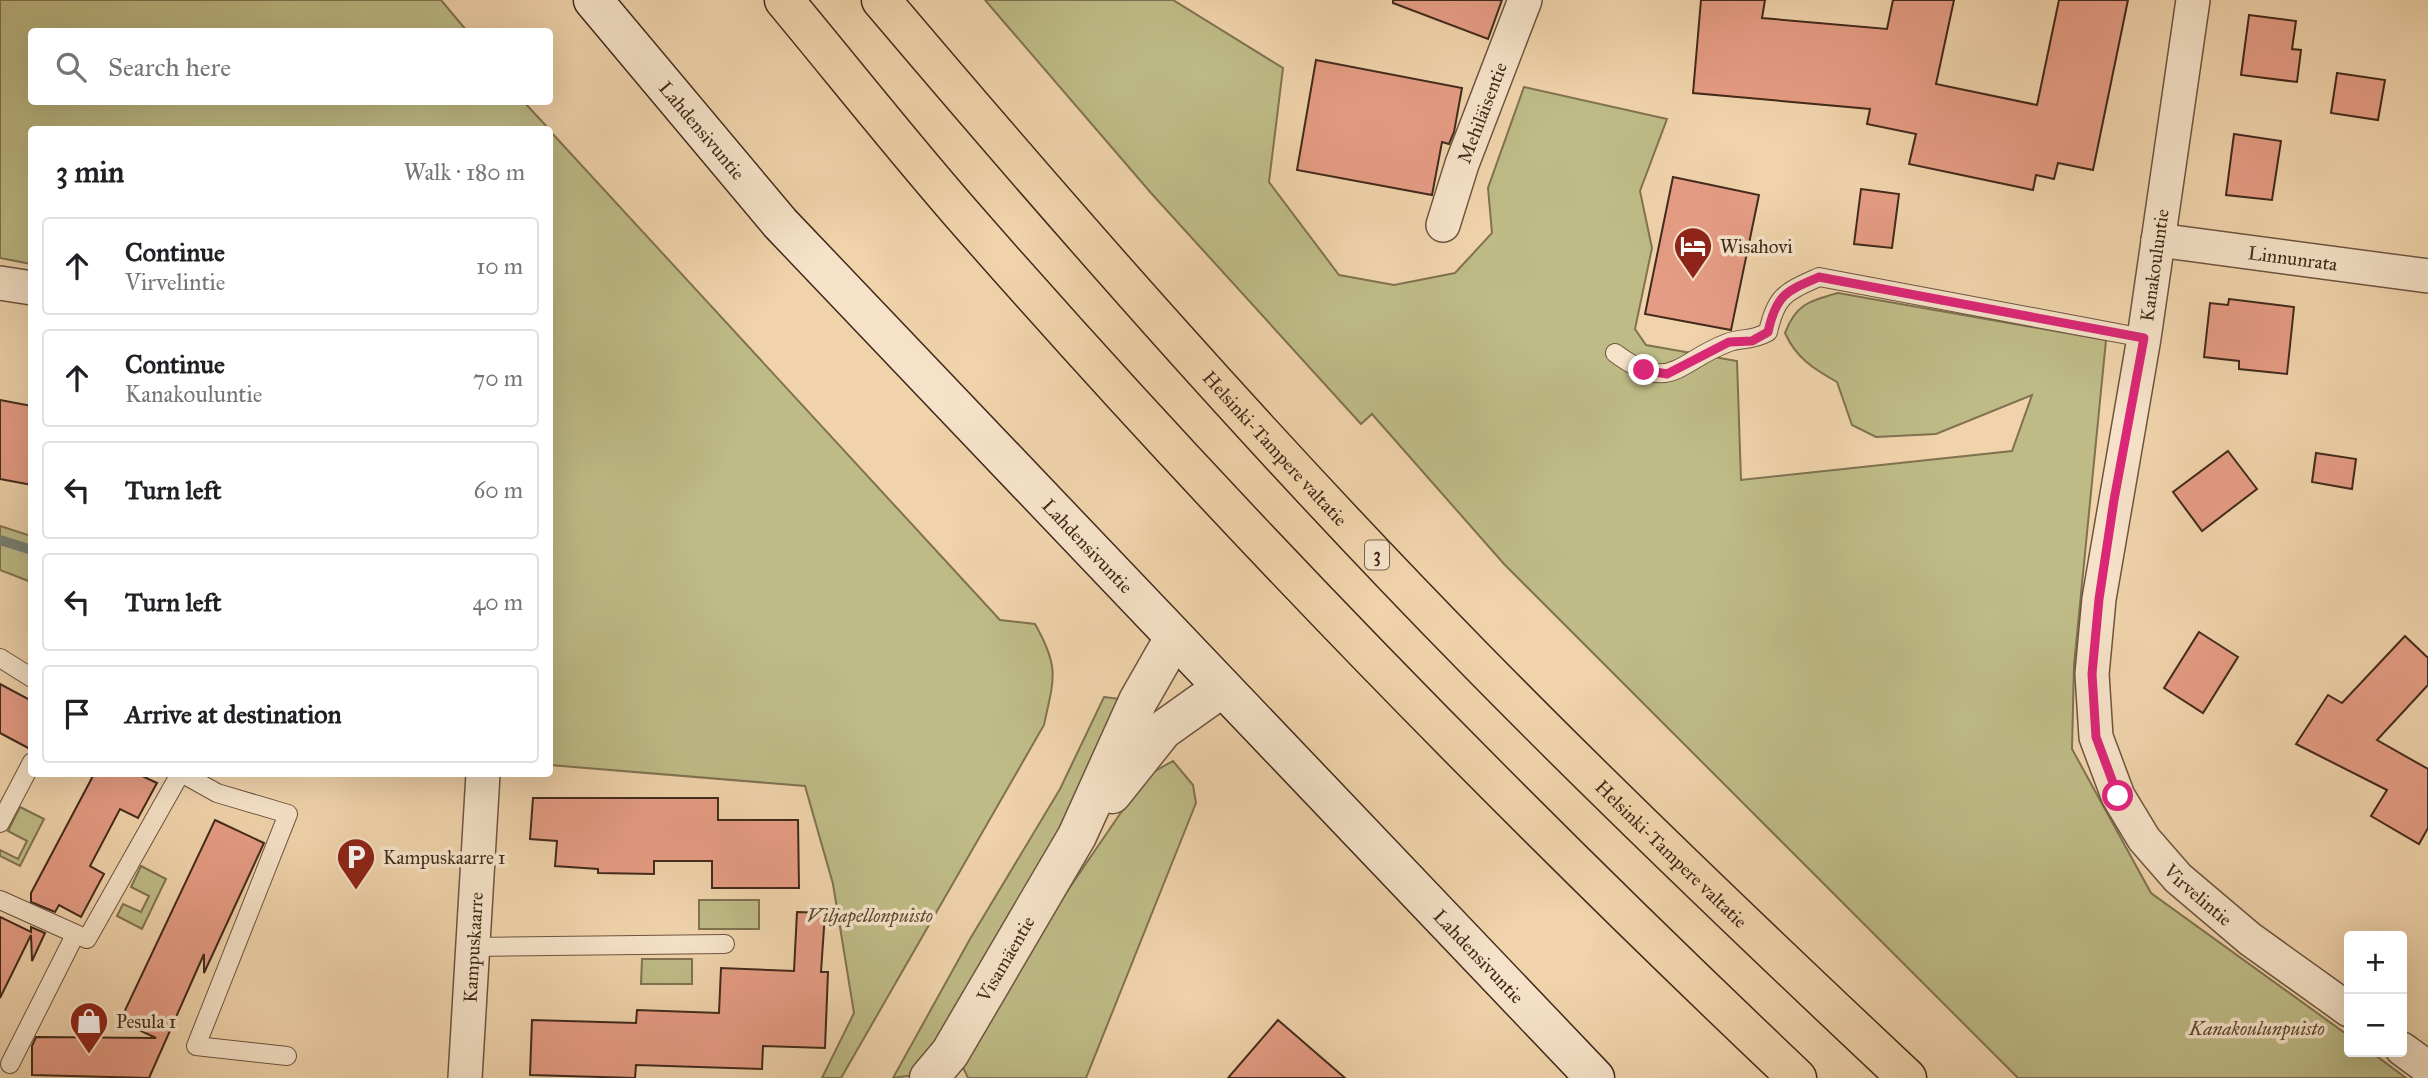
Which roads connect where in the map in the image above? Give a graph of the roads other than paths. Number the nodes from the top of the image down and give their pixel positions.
1 (593, 0) edge
2 (784, 0) edge
3 (881, 0) edge
4 (1525, 0) edge
5 (2193, 0) edge
6 (1443, 225) dead end
7 (2158, 240) junction
8 (2428, 275) edge
9 (0, 283) edge
10 (28, 287) edge
11 (2144, 338) junction
12 (1615, 353) dead end
13 (1174, 638) junction
14 (0, 658) edge
15 (28, 676) edge
16 (1222, 688) junction
17 (2096, 737) joint
18 (28, 770) edge
19 (180, 777) edge
20 (188, 777) edge
21 (483, 777) edge
22 (0, 823) edge
23 (1077, 836) junction
24 (0, 900) edge
25 (75, 935) junction
26 (724, 944) dead end
27 (474, 947) junction
28 (2344, 1006) edge
29 (2407, 1053) edge
30 (287, 1056) dead end
31 (10, 1064) dead end
32 (2428, 1068) edge
33 (465, 1078) edge
34 (929, 1078) edge
35 (1595, 1078) edge
36 (1797, 1078) edge
37 (1907, 1078) edge

1 - 13 main road, Lahdensivuntie
2 - 36 highway
3 - 37 highway, Helsinki-Tampere valtatie / 3
4 - 6 street, Mehiläisentie
5 - 7 street, Kanakouluntie
7 - 8 street, Linnunrata
7 - 11 street, Kanakouluntie
9 - 10 street
11 - 12 lane
11 - 17 street, Kanakouluntie
13 - 16 main road, Lahdensivuntie
13 - 23 main road, Visamäentie
14 - 15 lane
16 - 23 main road, Visamäentie
16 - 35 main road, Lahdensivuntie
17 - 28 street, Virvelintie
18 - 22 lane
19 - 25 lane
20 - 30 lane
21 - 27 street, Kampuskaarre
23 - 34 main road, Visamäentie
24 - 25 lane
25 - 31 lane
26 - 27 lane
27 - 33 street, Kampuskaarre
29 - 32 street

